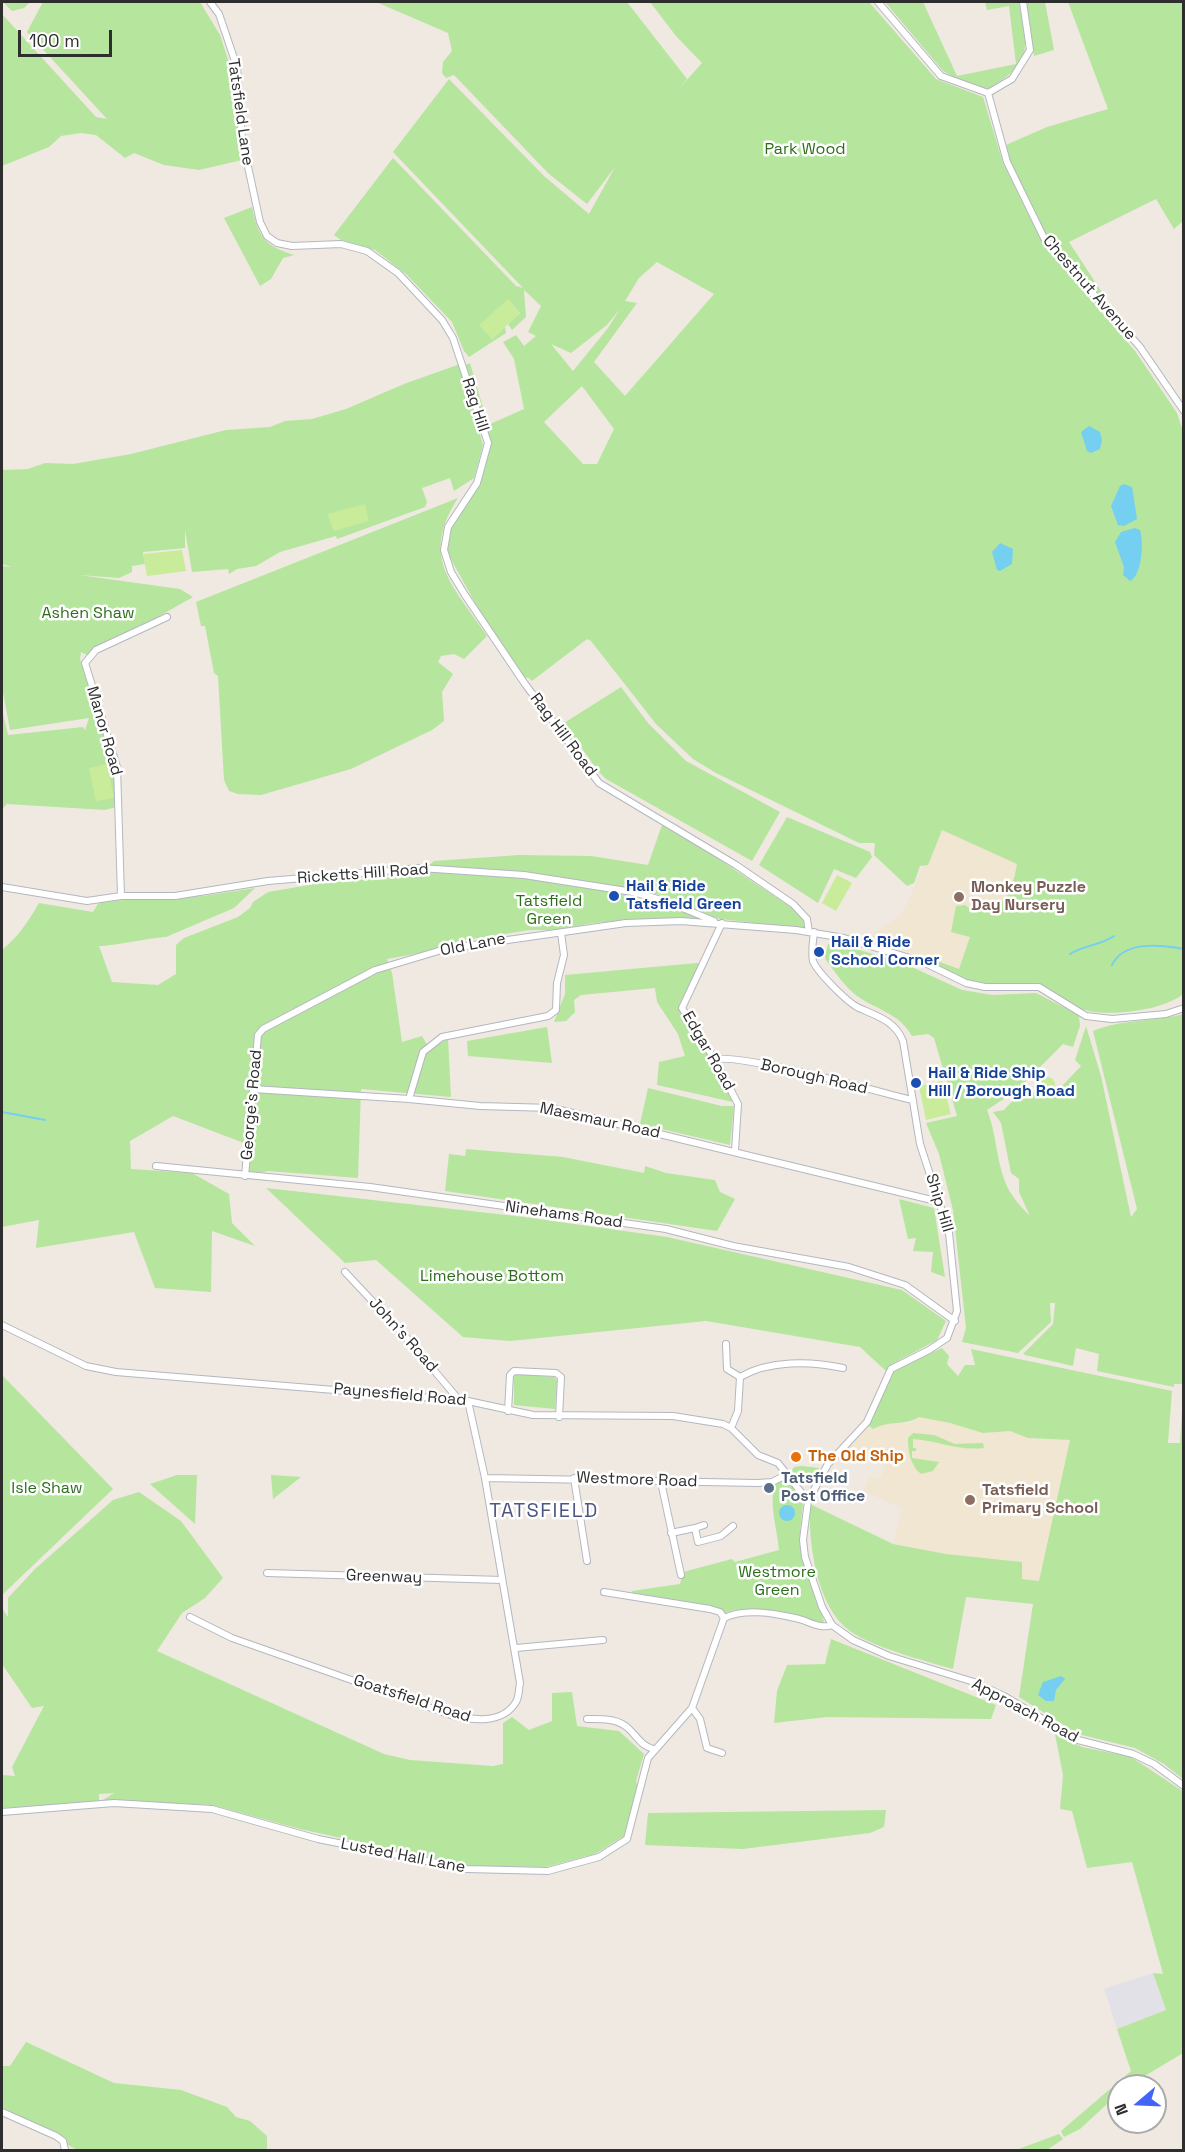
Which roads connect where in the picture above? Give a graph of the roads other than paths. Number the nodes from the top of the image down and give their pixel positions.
1 (210, 2) edge
2 (878, 2) edge
3 (1023, 2) edge
4 (988, 93) junction
5 (442, 320) joint
6 (1184, 411) edge
7 (471, 492) joint
8 (168, 617) dead end
9 (2, 888) edge
10 (121, 896) junction
11 (721, 923) junction
12 (811, 932) junction
13 (561, 933) junction
14 (1184, 1008) edge
15 (258, 1035) joint
16 (715, 1060) junction
17 (253, 1089) junction
18 (409, 1099) junction
19 (912, 1100) junction
20 (735, 1151) junction
21 (156, 1166) dead end
22 (245, 1176) junction
23 (940, 1202) junction
24 (345, 1272) dead end
25 (955, 1321) junction
26 (2, 1324) edge
27 (726, 1344) dead end
28 (843, 1368) dead end
29 (740, 1377) junction
30 (459, 1400) junction
31 (468, 1401) junction
32 (508, 1411) junction
33 (559, 1417) junction
34 (731, 1428) junction
35 (786, 1475) junction
36 (485, 1478) junction
37 (574, 1478) junction
38 (661, 1482) junction
39 (808, 1501) junction
40 (704, 1525) dead end
41 (733, 1526) dead end
42 (695, 1528) junction
43 (671, 1533) junction
44 (587, 1561) dead end
45 (267, 1573) dead end
46 (681, 1575) dead end
47 (502, 1580) junction
48 (604, 1592) dead end
49 (190, 1617) dead end
50 (724, 1618) junction
51 (832, 1625) junction
52 (603, 1640) dead end
53 (516, 1648) junction
54 (692, 1708) junction
55 (587, 1719) dead end
56 (653, 1749) junction
57 (722, 1753) dead end
58 (1184, 1786) edge
59 (2, 1812) edge
60 (2, 2112) edge
61 (65, 2151) edge

1 - 5 street, Tatsfield Lane
2 - 4 street
3 - 4 street
4 - 6 street, Chestnut Avenue
5 - 7 street, Rag Hill
7 - 12 street, Rag Hill Road
8 - 10 street, Manor Road
9 - 10 street, Ricketts Hill Road
10 - 11 street, Ricketts Hill Road
11 - 12 street, Old Lane
11 - 13 street, Old Lane
11 - 16 street, Edgar Road
12 - 14 street, Old Lane
12 - 19 street, Ship Hill
13 - 15 street, Old Lane
13 - 18 street
15 - 17 street, George's Road
16 - 19 street, Borough Road
16 - 20 street, Edgar Road
17 - 18 street, Maesmaur Road
17 - 22 street, George's Road
18 - 20 street, Maesmaur Road
19 - 23 street, Ship Hill
20 - 23 street, Maesmaur Road
21 - 22 street, Ninehams Road
22 - 25 street, Ninehams Road
23 - 25 street, Ship Hill
24 - 30 street, John's Road
25 - 39 street
26 - 30 street, Paynesfield Road
27 - 29 street
28 - 29 street
29 - 34 street
30 - 31 street, Paynesfield Road
31 - 32 street, Paynesfield Road
31 - 36 street, Goatsfield Road
32 - 33 street, Paynesfield Road
32 - 33 street
33 - 34 street, Paynesfield Road
34 - 35 street
35 - 38 street, Westmore Road
35 - 39 street
36 - 37 street, Westmore Road
36 - 47 street, Goatsfield Road
37 - 38 street, Westmore Road
37 - 44 street
38 - 43 street
39 - 51 street
40 - 42 street
41 - 42 street
42 - 43 street
43 - 46 street
45 - 47 street, Greenway
47 - 53 street, Goatsfield Road
48 - 50 street
49 - 53 street, Goatsfield Road
50 - 51 street
50 - 54 street, Lusted Hall Lane
51 - 58 street, Approach Road
52 - 53 street
54 - 56 street, Lusted Hall Lane
54 - 57 street
55 - 56 street
56 - 59 street, Lusted Hall Lane
60 - 61 street

